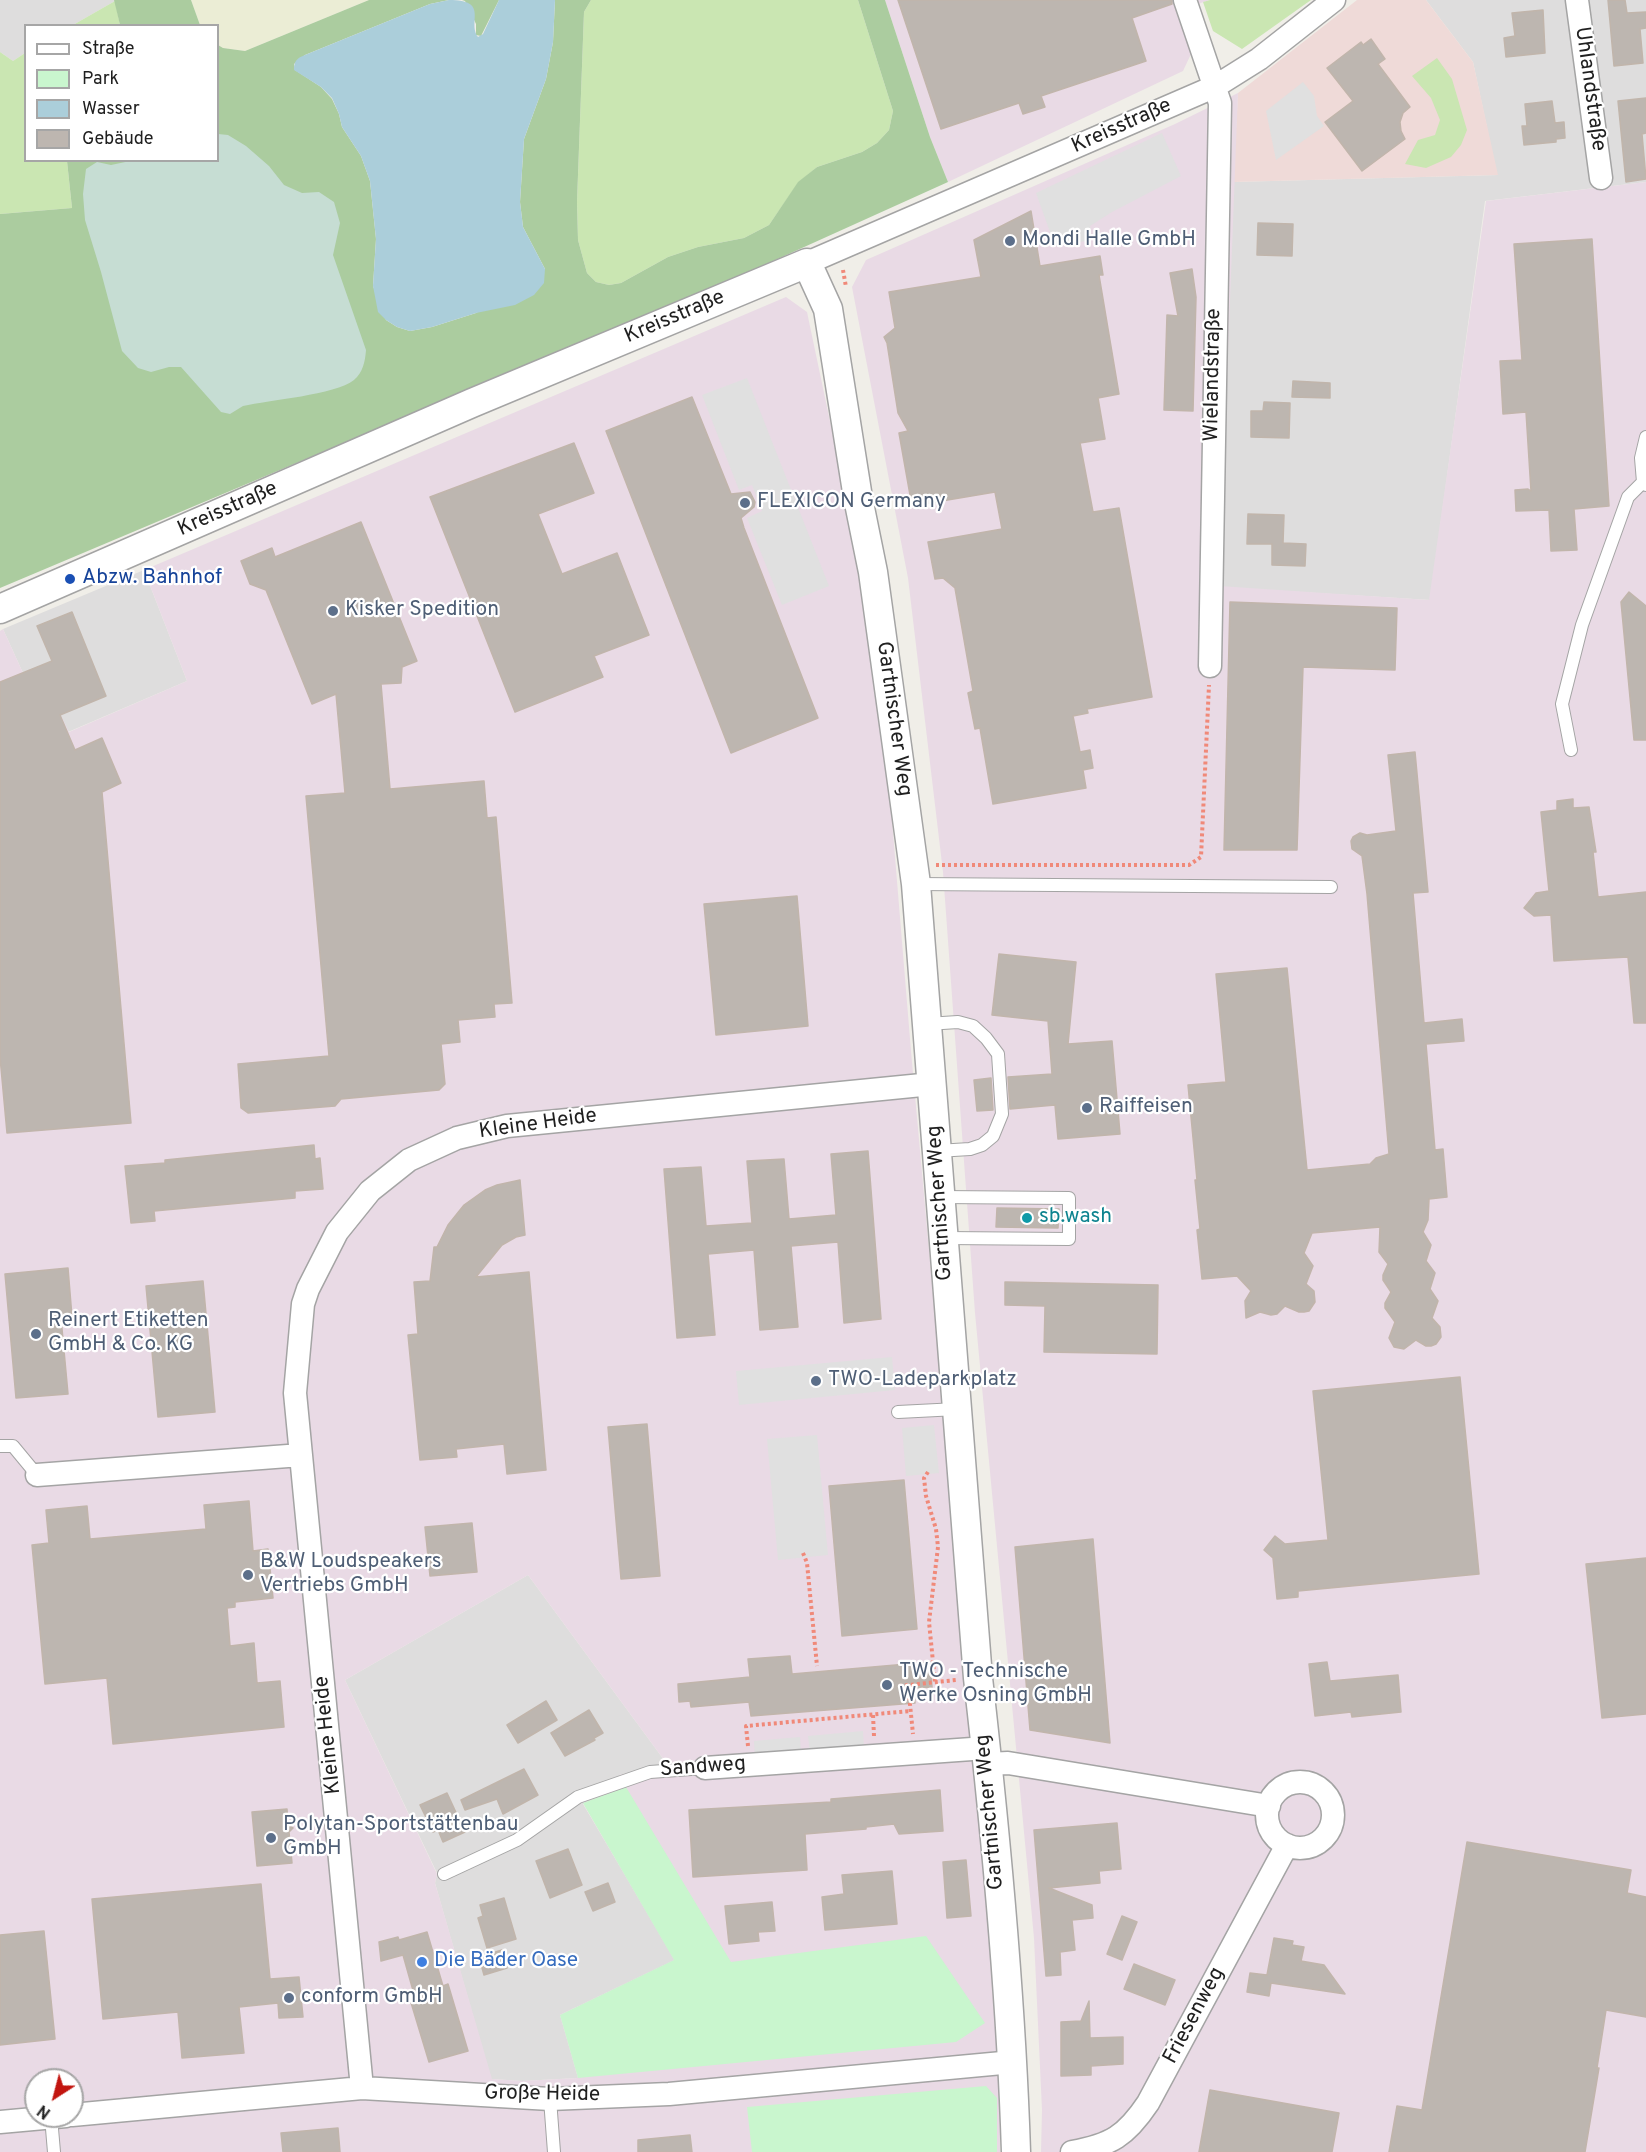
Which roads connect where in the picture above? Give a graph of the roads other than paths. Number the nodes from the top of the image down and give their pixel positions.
1 (1185, 0) edge
2 (1334, 0) edge
3 (1577, 0) edge
4 (1216, 86) junction
5 (1601, 178) dead end
6 (807, 262) junction
7 (1646, 437) edge
8 (1645, 483) edge
9 (0, 609) edge
10 (1209, 666) road end
11 (1571, 750) dead end
12 (924, 875) junction
13 (1331, 887) dead end
14 (927, 1024) junction
15 (932, 1084) junction
16 (937, 1151) junction
17 (940, 1197) junction
18 (944, 1238) junction
19 (957, 1409) junction
20 (898, 1412) dead end
21 (0, 1446) edge
22 (301, 1455) junction
23 (37, 1475) joint
24 (987, 1756) junction
25 (705, 1768) joint
26 (1269, 1806) junction
27 (1287, 1845) junction
28 (444, 1874) dead end
29 (1013, 2062) junction
30 (362, 2088) junction
31 (550, 2099) junction
32 (84, 2114) edge
33 (24, 2120) edge
34 (0, 2122) edge
35 (60, 2128) edge
36 (54, 2152) edge
37 (554, 2152) edge
38 (1016, 2152) edge
39 (1072, 2152) edge

1 - 4 street, Wielandstraße
2 - 4 street, Kreisstraße
3 - 5 street, Uhlandstraße
4 - 6 street, Kreisstraße
4 - 10 street, Wielandstraße
6 - 9 street, Kreisstraße
6 - 12 street, Gartnischer Weg
7 - 8 lane
8 - 11 lane
12 - 13 lane
12 - 14 street, Gartnischer Weg
14 - 15 street, Gartnischer Weg
14 - 16 lane
15 - 16 street, Gartnischer Weg
15 - 22 street, Kleine Heide
16 - 17 street, Gartnischer Weg
17 - 18 street, Gartnischer Weg
17 - 18 lane
18 - 19 street, Gartnischer Weg
19 - 20 lane
19 - 24 street, Gartnischer Weg
21 - 23 lane
22 - 23 street
22 - 30 street, Kleine Heide
24 - 25 street, Sandweg
24 - 26 street
24 - 29 street, Gartnischer Weg
25 - 28 lane, Sandweg
26 - 27 street
26 - 27 street
27 - 39 street, Friesenweg
29 - 31 street, Große Heide
29 - 38 street, Gartnischer Weg
30 - 31 street, Große Heide
30 - 32 street, Große Heide
31 - 37 lane
33 - 34 street, Große Heide
35 - 36 lane

